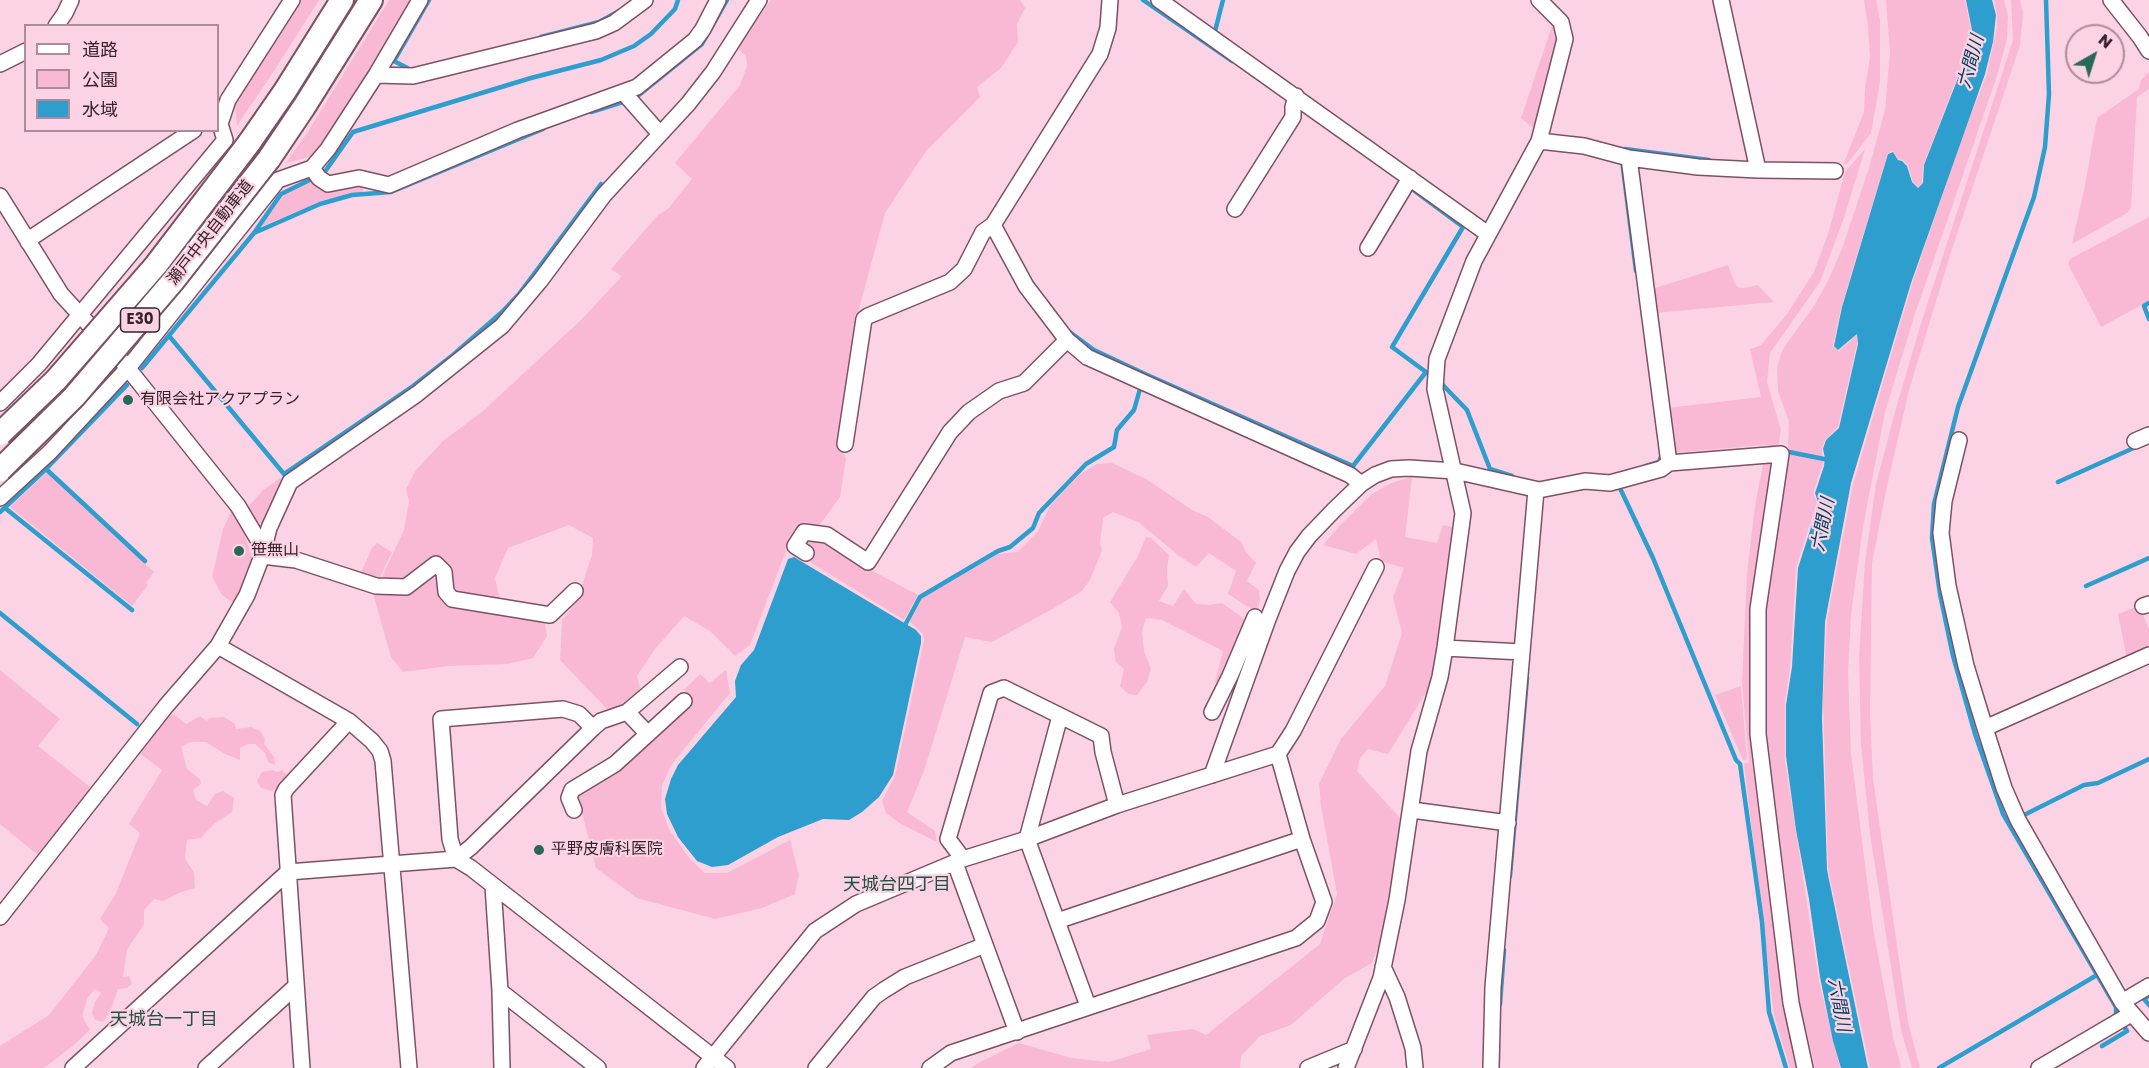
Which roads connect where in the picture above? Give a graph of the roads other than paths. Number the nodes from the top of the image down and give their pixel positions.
1 (71, 0) edge
2 (292, 0) edge
3 (342, 0) edge
4 (370, 0) edge
5 (420, 0) edge
6 (645, 0) edge
7 (718, 0) edge
8 (759, 0) edge
9 (1110, 0) edge
10 (1159, 0) edge
11 (1539, 0) edge
12 (1721, 0) edge
13 (2111, 0) edge
14 (57, 24) edge
15 (2149, 51) edge
16 (24, 52) edge
17 (0, 64) edge
18 (376, 75) junction
19 (628, 98) junction
20 (1294, 101) junction
21 (219, 124) edge
22 (191, 132) edge
23 (660, 134) junction
24 (225, 140) junction
25 (1539, 141) junction
26 (1625, 156) junction
27 (1758, 170) junction
28 (1835, 171) dead end
29 (316, 173) junction
30 (278, 180) junction
31 (1408, 183) junction
32 (0, 196) edge
33 (1235, 210) dead end
34 (993, 225) junction
35 (1488, 234) junction
36 (28, 242) junction
37 (1368, 248) dead end
38 (81, 314) junction
39 (1067, 340) junction
40 (128, 368) junction
41 (0, 403) edge
42 (0, 434) edge
43 (1959, 440) dead end
44 (845, 444) dead end
45 (1669, 458) junction
46 (0, 470) edge
47 (1455, 471) junction
48 (1361, 484) junction
49 (1541, 490) junction
50 (0, 498) edge
51 (263, 552) junction
52 (806, 554) dead end
53 (1376, 567) dead end
54 (575, 591) dead end
55 (1255, 617) dead end
56 (218, 646) junction
57 (1445, 648) junction
58 (1522, 652) junction
59 (2149, 656) edge
60 (680, 667) dead end
61 (684, 701) dead end
62 (627, 712) junction
63 (1212, 712) dead end
64 (1060, 716) junction
65 (349, 721) junction
66 (593, 728) junction
67 (1986, 728) junction
68 (648, 734) junction
69 (1278, 754) junction
70 (1212, 776) junction
71 (1117, 806) junction
72 (574, 810) dead end
73 (1412, 810) junction
74 (1508, 823) junction
75 (1302, 838) junction
76 (1027, 839) junction
77 (456, 859) junction
78 (959, 861) junction
79 (393, 864) junction
80 (288, 872) junction
81 (493, 886) junction
82 (0, 917) edge
83 (1057, 921) junction
84 (985, 945) junction
85 (1383, 968) junction
86 (296, 986) junction
87 (2149, 986) edge
88 (500, 991) junction
89 (1088, 1006) junction
90 (2126, 1008) junction
91 (1017, 1032) junction
92 (2149, 1033) edge
93 (1354, 1049) junction
94 (708, 1062) edge
95 (73, 1068) edge
96 (206, 1068) edge
97 (302, 1068) edge
98 (409, 1068) edge
99 (502, 1068) edge
100 (598, 1068) edge
101 (727, 1068) edge
102 (816, 1068) edge
103 (930, 1068) edge
104 (1308, 1068) edge
105 (1346, 1068) edge
106 (1415, 1068) edge
107 (1491, 1068) edge
108 (1805, 1068) edge
109 (2039, 1068) edge

1 - 14 street
2 - 21 street
3 - 42 highway, 瀬戸中央自動車道 / E30, bridge
4 - 46 highway, 瀬戸中央自動車道 / E30, bridge
5 - 18 street
6 - 18 street
7 - 19 street
8 - 23 street
9 - 34 street
10 - 20 street
11 - 25 street
12 - 27 street
13 - 15 street
16 - 17 street
18 - 29 street
19 - 23 street
19 - 29 street
20 - 31 street
20 - 33 street
21 - 24 street
22 - 36 street
23 - 51 street
24 - 30 street
24 - 38 street
25 - 26 street
25 - 35 street
26 - 27 street
26 - 45 street
27 - 28 street
29 - 30 street
30 - 40 street
31 - 35 street
31 - 37 street
32 - 36 street
34 - 39 street
34 - 44 street
35 - 47 street
36 - 38 street
38 - 40 street
38 - 41 street
39 - 48 street
39 - 52 street
40 - 50 street
40 - 51 street
43 - 67 street
45 - 49 street
45 - 108 street
47 - 48 street
47 - 49 street
47 - 57 street
48 - 70 street
49 - 58 street
51 - 54 street
51 - 56 street
53 - 69 street
55 - 63 street
56 - 65 street
56 - 82 street
57 - 58 street
57 - 73 street
58 - 74 street
59 - 67 street
60 - 62 street
61 - 68 street
62 - 66 street
62 - 68 street
64 - 71 street
64 - 76 street
64 - 78 street
65 - 79 street
65 - 80 street
66 - 77 street
66 - 77 street
67 - 90 street
68 - 72 street
69 - 70 street
69 - 75 street
70 - 71 street
71 - 76 street
73 - 74 street
73 - 85 street
74 - 107 street
75 - 83 street
75 - 89 street
76 - 78 street
76 - 83 street
77 - 79 street
77 - 81 street
78 - 84 street
78 - 94 street
79 - 80 street
79 - 98 street
80 - 86 street
80 - 95 street
81 - 88 street
81 - 94 street
83 - 89 street
84 - 91 street
84 - 102 street
85 - 93 street
85 - 106 street
86 - 96 street
86 - 97 street
87 - 90 street
88 - 99 street
88 - 100 street
89 - 91 street
90 - 92 street
90 - 109 street
91 - 103 street
93 - 104 street
93 - 105 street
94 - 101 street

